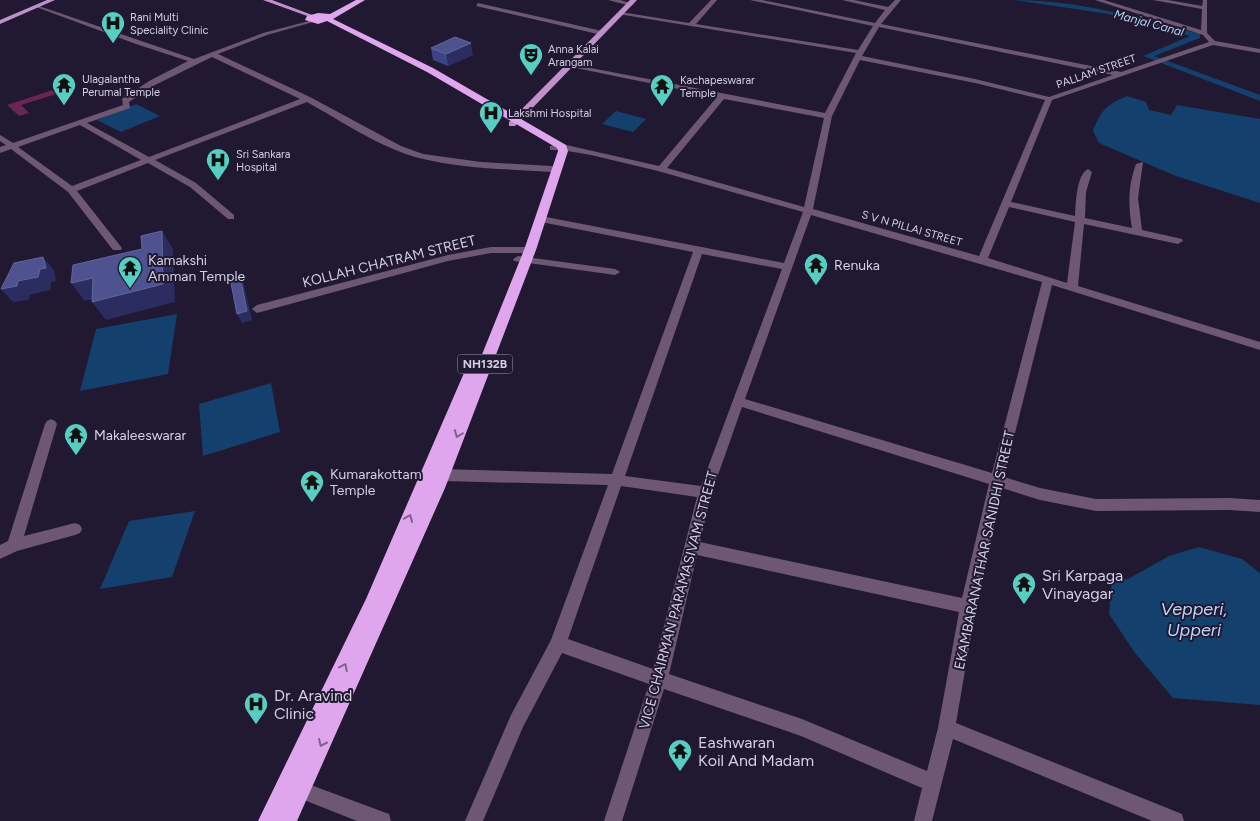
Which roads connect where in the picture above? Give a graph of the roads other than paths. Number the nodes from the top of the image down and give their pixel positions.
1 (54, 0) edge
2 (266, 0) edge
3 (276, 0) edge
4 (350, 0) edge
5 (361, 0) edge
6 (611, 0) edge
7 (714, 0) edge
8 (753, 0) edge
9 (845, 0) edge
10 (898, 0) edge
11 (1098, 0) edge
12 (1156, 0) edge
13 (1205, 0) edge
14 (632, 2) edge
15 (478, 5) dead end
16 (38, 6) junction
17 (1205, 8) junction
18 (890, 9) junction
19 (621, 14) junction
20 (320, 18) junction
21 (0, 22) edge
22 (691, 25) junction
23 (878, 25) junction
24 (602, 33) junction
25 (1204, 33) junction
26 (1214, 43) junction
27 (1260, 51) edge
28 (212, 54) junction
29 (859, 54) junction
30 (194, 61) junction
31 (570, 66) junction
32 (1121, 74) junction
33 (722, 96) junction
34 (307, 99) junction
35 (1049, 99) junction
36 (828, 116) junction
37 (80, 122) junction
38 (515, 122) junction
39 (0, 137) edge
40 (12, 145) junction
41 (0, 150) edge
42 (559, 151) junction
43 (147, 160) junction
44 (1140, 164) dead end
45 (552, 169) junction
46 (661, 169) junction
47 (1088, 172) dead end
48 (71, 190) junction
49 (1006, 204) junction
50 (808, 211) junction
51 (230, 217) dead end
52 (541, 219) junction
53 (1080, 221) junction
54 (1138, 233) junction
55 (1178, 242) dead end
56 (117, 248) dead end
57 (699, 249) junction
58 (524, 254) junction
59 (982, 260) junction
60 (788, 267) junction
61 (615, 272) dead end
62 (1048, 281) junction
63 (1072, 288) junction
64 (257, 309) dead end
65 (1260, 346) edge
66 (738, 401) junction
67 (51, 424) dead end
68 (442, 475) junction
69 (997, 479) junction
70 (615, 480) junction
71 (424, 482) junction
72 (705, 492) junction
73 (1260, 506) edge
74 (75, 529) dead end
75 (14, 546) junction
76 (692, 547) junction
77 (0, 552) edge
78 (968, 607) junction
79 (558, 644) junction
80 (659, 679) junction
81 (947, 728) junction
82 (933, 783) junction
83 (300, 790) junction
84 (269, 821) edge
85 (286, 821) edge
86 (382, 821) edge
87 (474, 821) edge
88 (613, 821) edge
89 (923, 821) edge
90 (1175, 821) edge

1 - 16 main road
2 - 20 main road
3 - 20 main road
4 - 20 highway
5 - 20 highway
6 - 14 street
7 - 22 street
8 - 23 street
9 - 18 street
10 - 18 street, VICE CHAIRMAN PARAMASIVAM STREET
11 - 25 street
12 - 17 street
13 - 17 street
14 - 19 main road
15 - 24 street
16 - 21 main road
16 - 30 street
17 - 25 street
18 - 23 street, VICE CHAIRMAN PARAMASIVAM STREET
19 - 22 street
19 - 24 main road
20 - 28 street
20 - 38 highway
22 - 29 street
23 - 29 street, VICE CHAIRMAN PARAMASIVAM STREET
23 - 32 street
24 - 31 main road
25 - 26 street
26 - 27 street, PALLAM STREET
26 - 32 street, PALLAM STREET
28 - 30 street
28 - 34 street
29 - 35 street
29 - 36 street, VICE CHAIRMAN PARAMASIVAM STREET
30 - 37 street
31 - 33 street
31 - 38 main road
32 - 35 street, PALLAM STREET
33 - 36 street
33 - 46 street
34 - 43 street
34 - 45 street
35 - 49 street, PALLAM STREET
36 - 50 street, VICE CHAIRMAN PARAMASIVAM STREET
37 - 40 street
37 - 43 street
38 - 42 highway
39 - 40 street
40 - 41 street
40 - 48 street
42 - 45 highway, NH132B
42 - 46 street, S V N PILLAI STREET
42 - 52 highway, NH132B
43 - 48 street
43 - 51 street
44 - 54 street
45 - 58 highway, NH132B
46 - 50 street, S V N PILLAI STREET
47 - 53 street
48 - 56 street
49 - 53 street
49 - 59 street, PALLAM STREET
50 - 59 street, S V N PILLAI STREET
50 - 60 street, VICE CHAIRMAN PARAMASIVAM STREET
52 - 57 street
52 - 58 highway, NH132B
53 - 54 street
53 - 63 street
54 - 55 street
57 - 60 street
57 - 70 street
58 - 61 street, KOLLAH CHATRAM STREET
58 - 64 street, KOLLAH CHATRAM STREET
58 -> 68 highway, NH132B
58 - 71 highway, NH132B
59 - 62 street, S V N PILLAI STREET
60 - 66 street, VICE CHAIRMAN PARAMASIVAM STREET
62 - 63 street, S V N PILLAI STREET
62 - 69 street, EKAMBARANATHAR SANIDHI STREET
63 - 65 street, S V N PILLAI STREET
66 - 69 street
66 - 72 street, VICE CHAIRMAN PARAMASIVAM STREET
67 - 75 street
68 - 70 street
68 - 71 street
68 -> 83 highway, NH132B
69 - 73 street
69 - 78 street, EKAMBARANATHAR SANIDHI STREET
70 - 72 street
70 - 79 street
84 -> 71 highway, NH132B
72 - 76 street, VICE CHAIRMAN PARAMASIVAM STREET
74 - 75 street
75 - 77 street
76 - 78 street
76 - 80 street, VICE CHAIRMAN PARAMASIVAM STREET
78 - 81 street, EKAMBARANATHAR SANIDHI STREET
79 - 80 street
79 - 87 street
80 - 82 street
80 - 88 street, VICE CHAIRMAN PARAMASIVAM STREET
81 - 82 street, EKAMBARANATHAR SANIDHI STREET
81 - 90 street
82 - 89 street, EKAMBARANATHAR SANIDHI STREET
83 - 85 highway, NH132B
83 - 86 street

